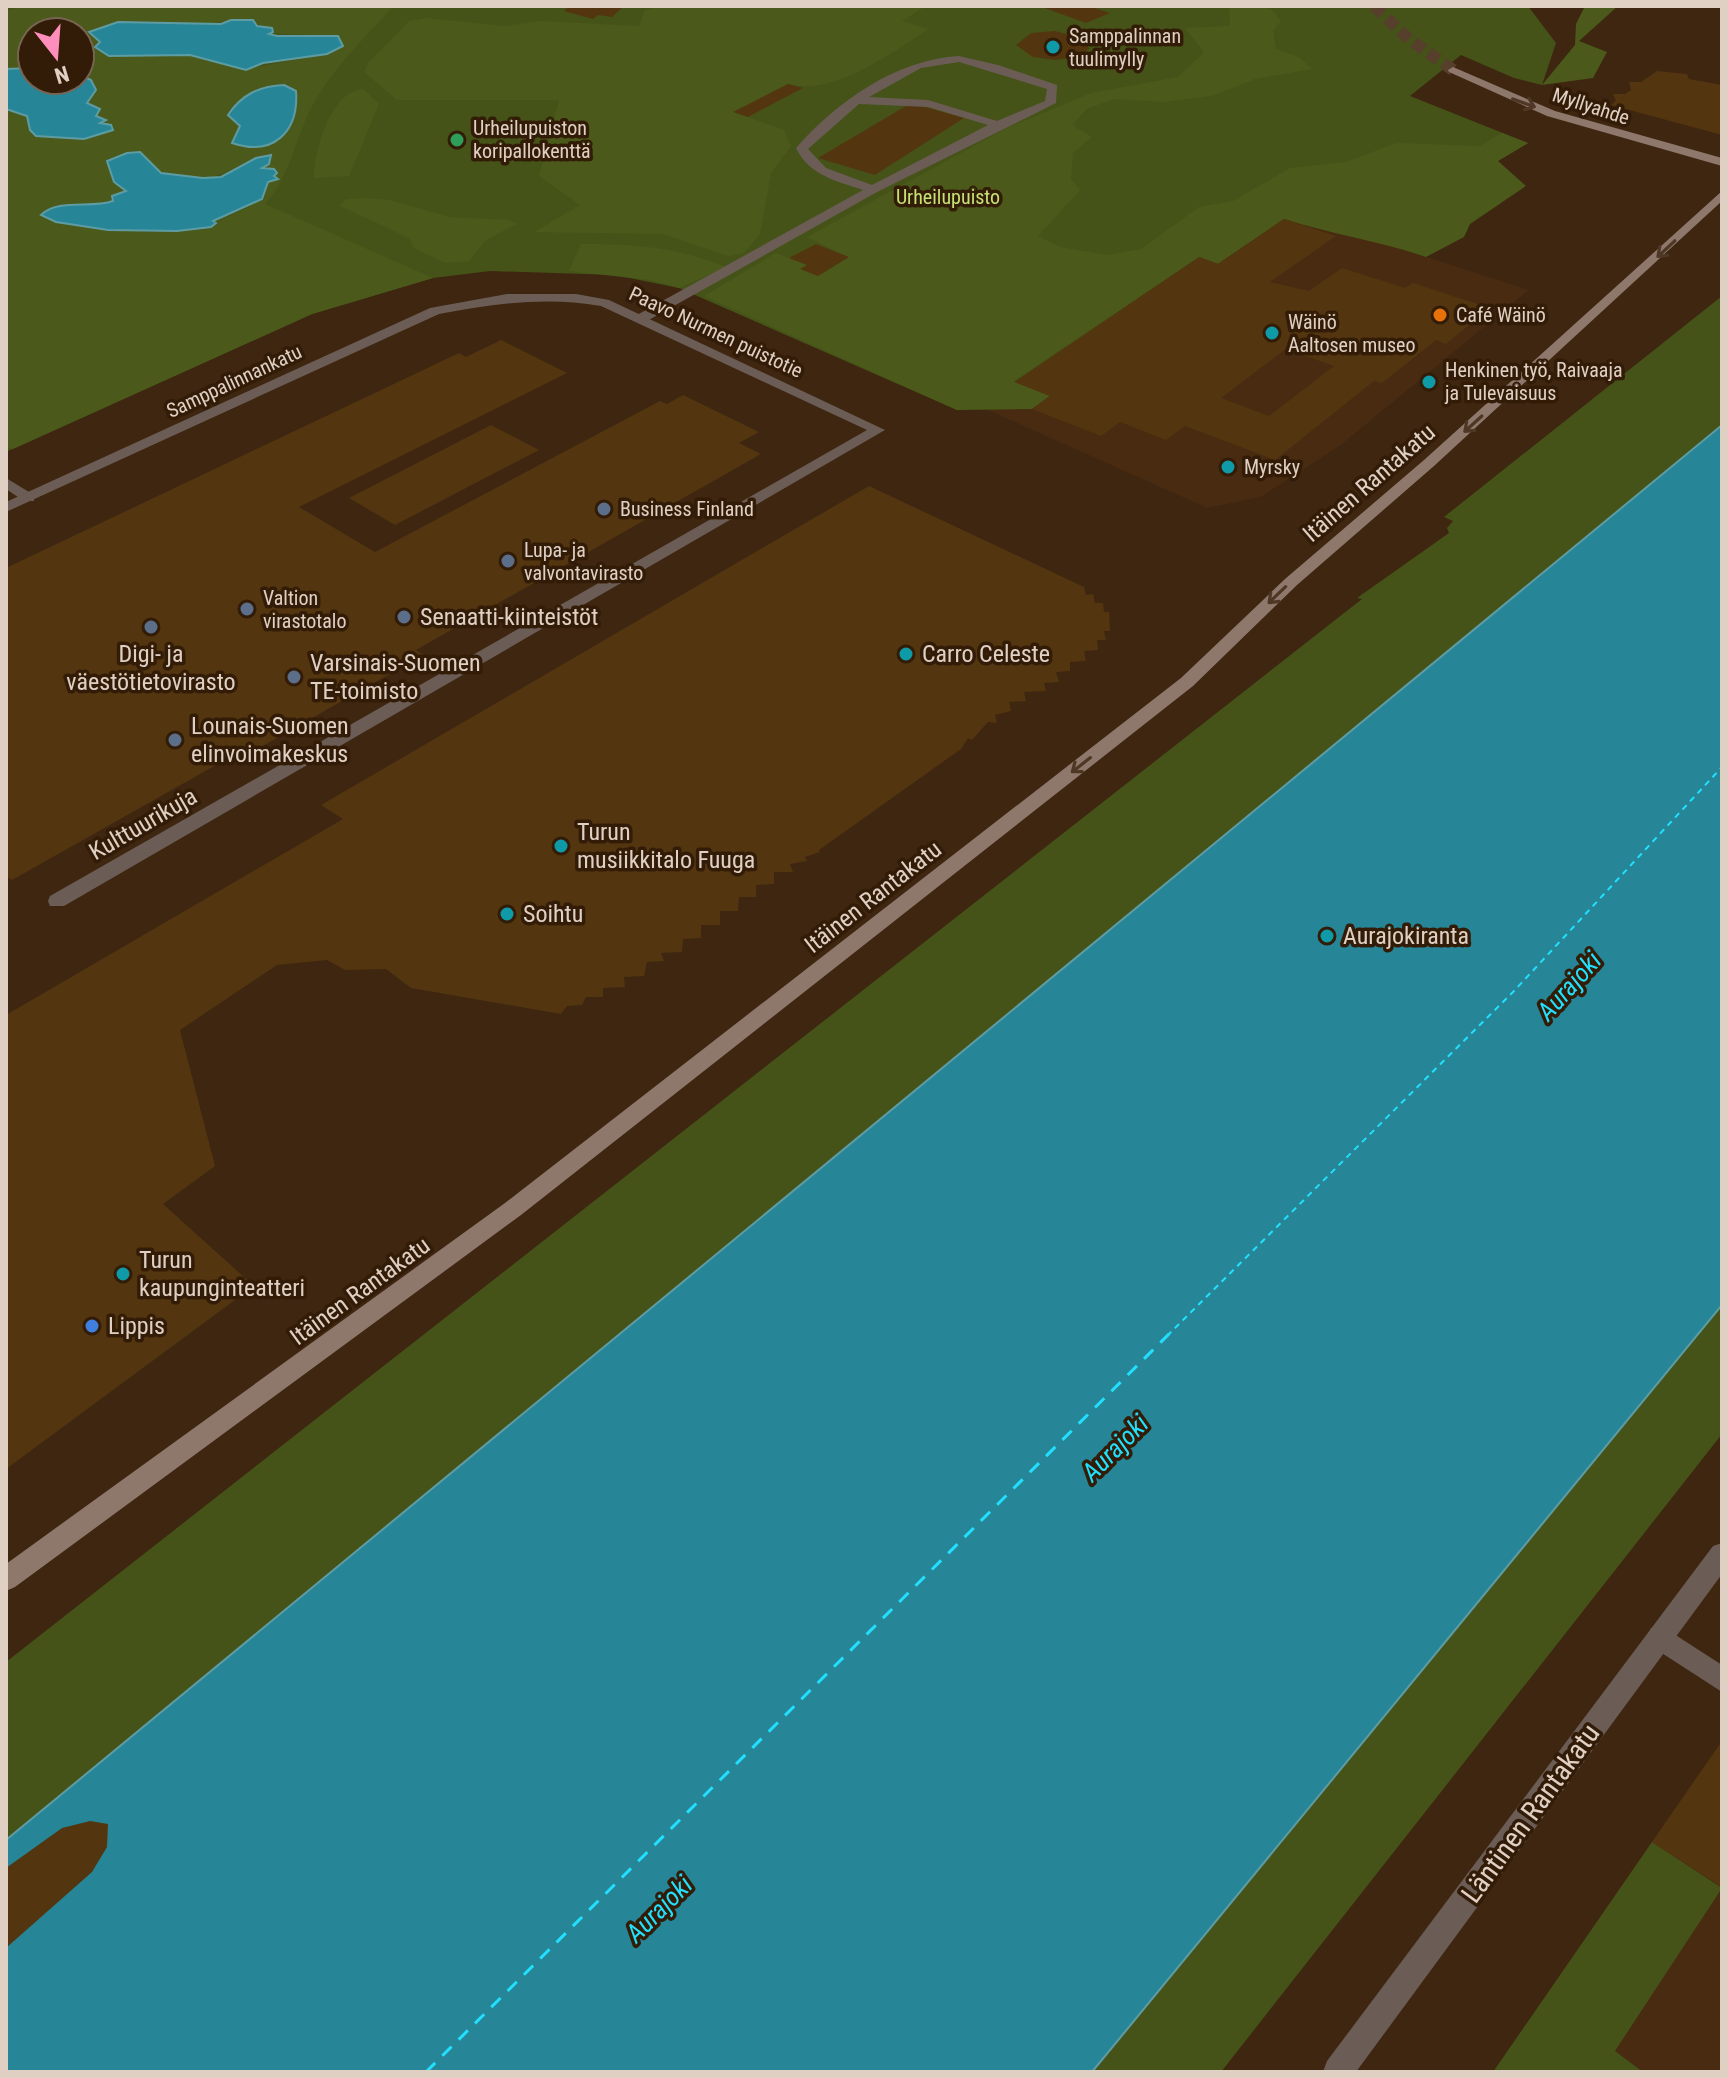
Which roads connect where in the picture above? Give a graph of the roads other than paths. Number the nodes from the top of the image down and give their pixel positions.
1 (1453, 70) tunnel mouth
2 (856, 101) junction
3 (997, 125) junction
4 (1722, 162) edge
5 (873, 189) junction
6 (1722, 195) edge
7 (482, 300) joint
8 (642, 318) junction
9 (878, 430) joint
10 (6, 482) edge
11 (29, 498) junction
12 (6, 508) edge
13 (57, 901) dead end
14 (1722, 1554) edge
15 (6, 1579) edge
16 (1660, 1637) junction
17 (1722, 1680) edge
18 (1338, 2072) edge

1 -> 4 street, Myllyahde
2 - 3 street
2 - 3 street
2 - 5 street
3 - 5 street
5 - 8 street
6 -> 15 street, Itäinen Rantakatu
7 - 8 street, Paavo Nurmen puistotie
7 - 11 street, Samppalinnankatu
8 - 9 street, Paavo Nurmen puistotie
9 - 13 street, Kulttuurikuja
10 - 11 street
11 - 12 street, Samppalinnankatu
14 - 16 street, Läntinen Rantakatu
16 - 17 street
16 - 18 street, Läntinen Rantakatu

